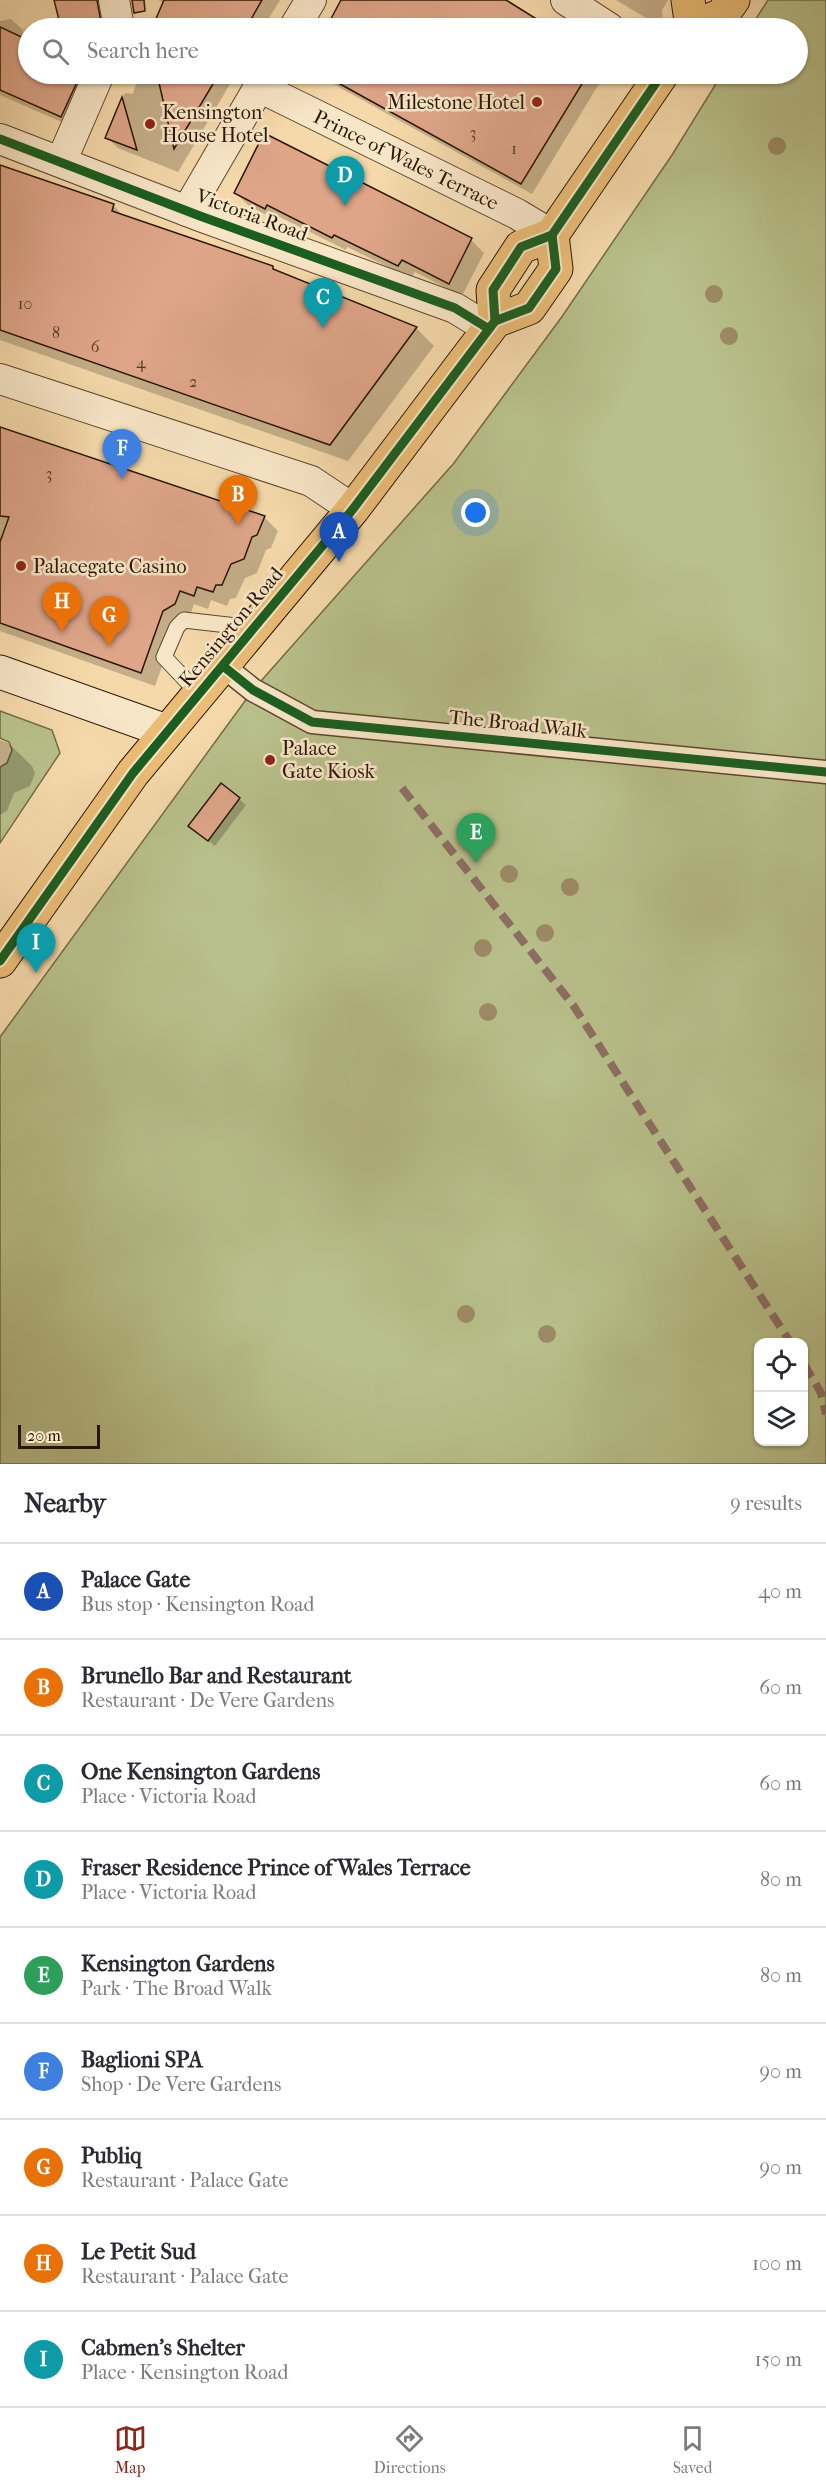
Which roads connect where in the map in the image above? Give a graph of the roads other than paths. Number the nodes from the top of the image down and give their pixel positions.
1 (114, 0) edge
2 (311, 0) edge
3 (566, 0) edge
4 (733, 0) edge
5 (117, 18) edge
6 (300, 18) edge
7 (594, 18) edge
8 (691, 18) edge
9 (95, 84) edge
10 (261, 84) edge
11 (271, 84) edge
12 (655, 84) edge
13 (0, 139) edge
14 (61, 162) junction
15 (187, 211) junction
16 (552, 235) junction
17 (492, 325) junction
18 (0, 379) edge
19 (353, 509) junction
20 (254, 628) junction
21 (223, 666) junction
22 (0, 672) edge
23 (199, 694) junction
24 (166, 731) junction
25 (826, 772) edge
26 (0, 961) edge

1 - 5 street
2 - 6 street
3 - 7 street
4 - 8 main road
9 - 14 street
10 - 15 street, Prince of Wales Terrace
11 - 16 street, Prince of Wales Terrace
12 - 16 main road
13 - 14 street, Victoria Road
14 - 15 street, Victoria Road
15 - 17 street, Victoria Road
16 - 17 main road
17 - 19 main road, Kensington Road
18 - 19 street
19 - 20 main road, Kensington Road
20 - 21 main road, Kensington Road
20 - 23 lane
21 - 23 main road, Kensington Road
21 - 25 street, The Broad Walk
22 - 24 main road
23 - 24 main road, Kensington Road
24 - 26 main road, Kensington Road

